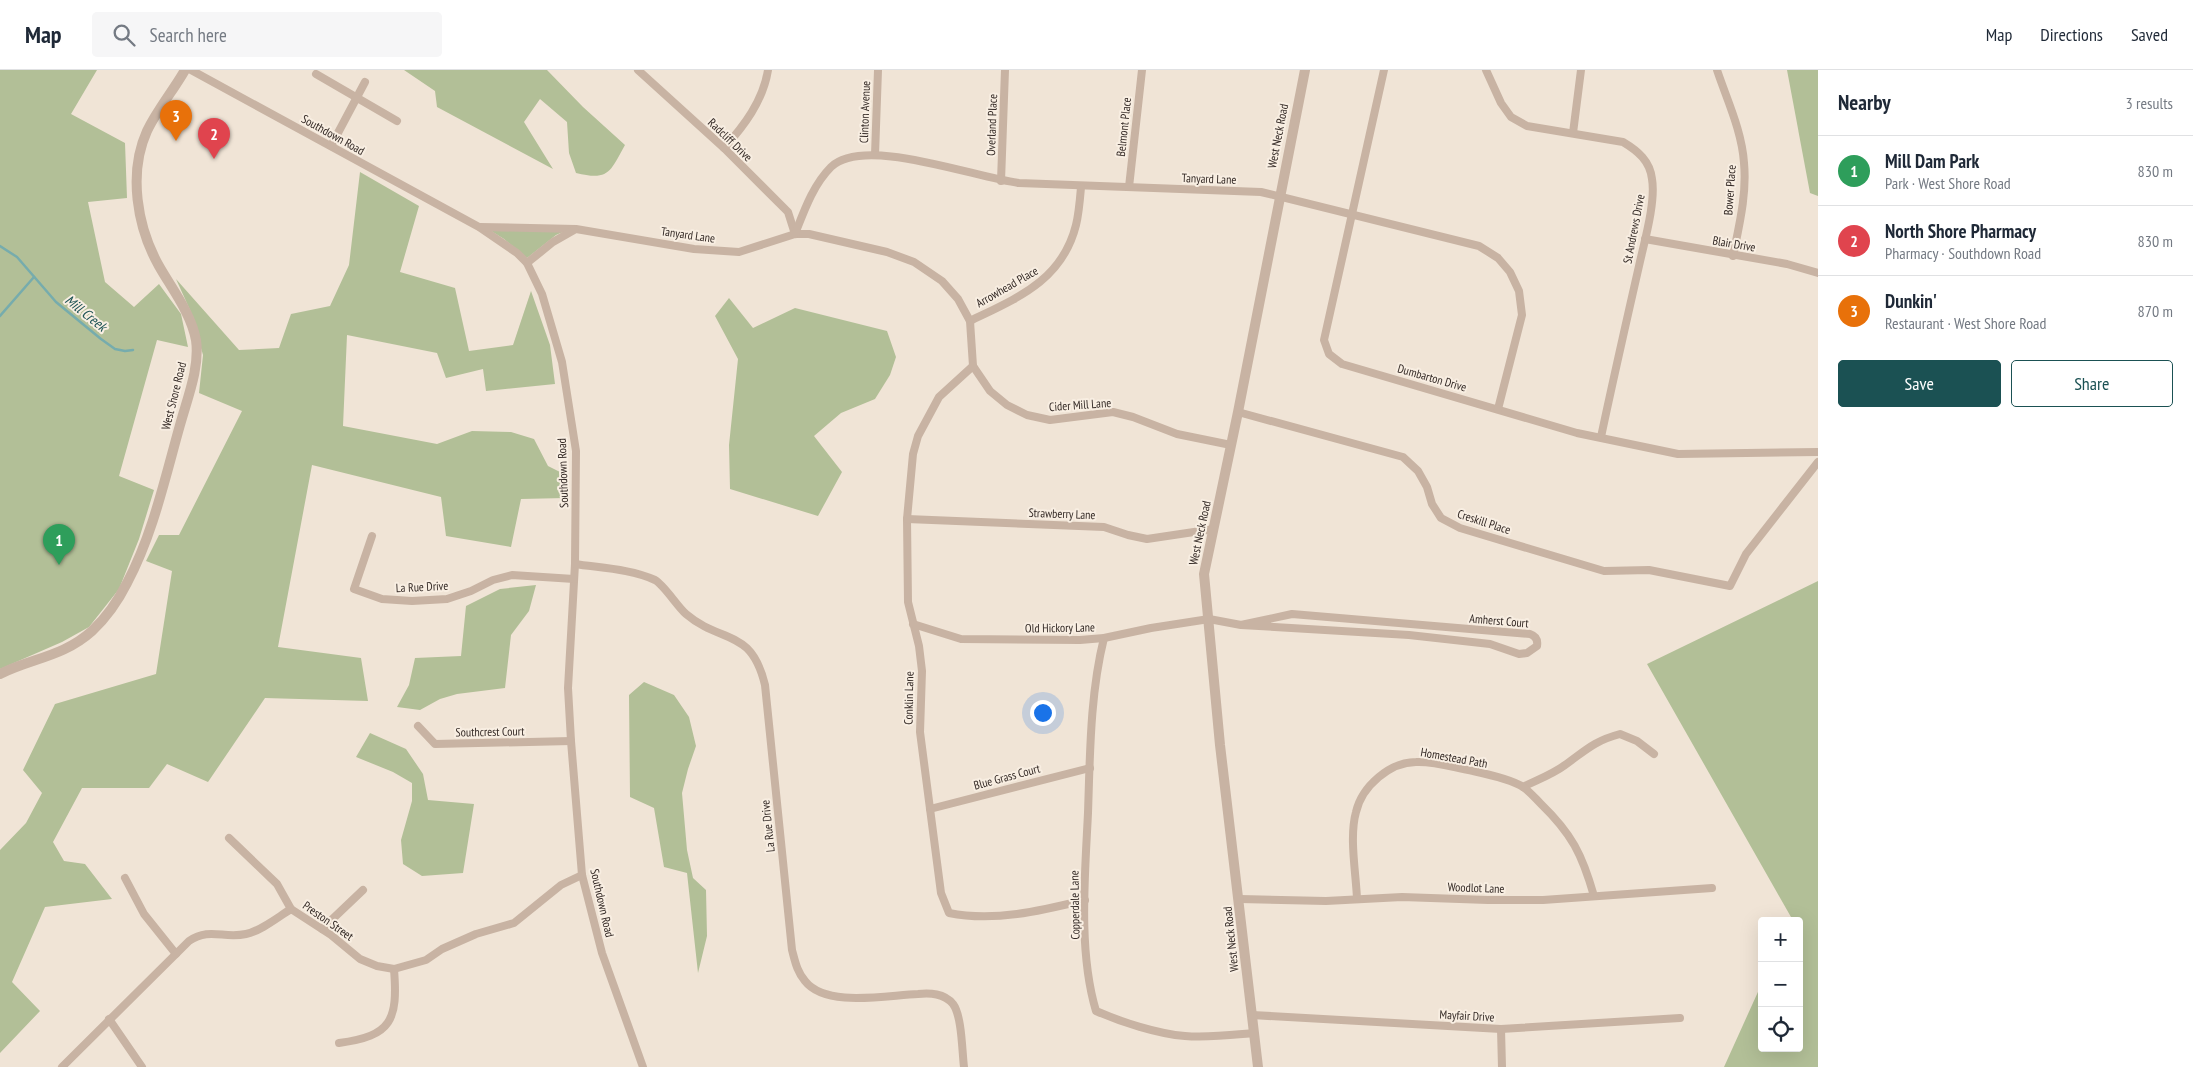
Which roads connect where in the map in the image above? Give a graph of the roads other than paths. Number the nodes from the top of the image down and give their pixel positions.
1 (185, 70) edge
2 (192, 70) edge
3 (768, 70) edge
4 (878, 70) edge
5 (1005, 70) edge
6 (1142, 70) edge
7 (1305, 70) edge
8 (1384, 70) edge
9 (1486, 70) edge
10 (1581, 70) edge
11 (1717, 70) edge
12 (643, 72) edge
13 (316, 74) dead end
14 (365, 82) dead end
15 (356, 97) junction
16 (397, 121) dead end
17 (1573, 133) junction
18 (330, 146) junction
19 (724, 148) junction
20 (875, 155) junction
21 (1001, 181) junction
22 (1081, 186) junction
23 (1129, 187) junction
24 (1279, 197) junction
25 (1352, 214) junction
26 (479, 227) junction
27 (576, 229) junction
28 (795, 234) junction
29 (1644, 238) junction
30 (1733, 256) junction
31 (527, 263) junction
32 (1818, 273) edge
33 (970, 321) junction
34 (973, 366) junction
35 (1498, 409) junction
36 (1238, 412) junction
37 (1601, 437) junction
38 (1231, 445) junction
39 (1818, 452) edge
40 (1818, 462) edge
41 (908, 519) junction
42 (1214, 529) junction
43 (372, 536) dead end
44 (575, 564) junction
45 (574, 579) junction
46 (1208, 619) junction
47 (913, 624) junction
48 (1241, 625) junction
49 (1104, 638) junction
50 (0, 674) edge
51 (418, 726) dead end
52 (571, 741) junction
53 (1654, 754) dead end
54 (1090, 768) junction
55 (1523, 787) junction
56 (930, 809) junction
57 (229, 838) dead end
58 (582, 875) junction
59 (125, 878) dead end
60 (1712, 888) dead end
61 (363, 890) dead end
62 (1594, 896) junction
63 (1240, 899) junction
64 (1357, 899) junction
65 (1085, 900) junction
66 (291, 909) junction
67 (322, 928) junction
68 (176, 954) junction
69 (394, 969) junction
70 (1252, 1015) junction
71 (1680, 1018) dead end
72 (109, 1019) junction
73 (1501, 1029) junction
74 (1254, 1033) junction
75 (338, 1043) dead end
76 (62, 1067) edge
77 (142, 1067) edge
78 (643, 1067) edge
79 (964, 1067) edge
80 (1258, 1067) edge
81 (1502, 1067) edge

1 - 50 street, West Shore Road
2 - 18 street, Southdown Road
3 - 19 street
4 - 20 street, Clinton Avenue
5 - 21 street, Overland Place
6 - 23 street, Belmont Place
7 - 24 street, West Neck Road
8 - 25 street, Dumbarton Drive
9 - 17 street, St Andrews Drive
10 - 17 street
11 - 30 street, Bower Place
12 - 19 street, Radcliff Drive
13 - 15 street
14 - 15 street
15 - 16 street
15 - 18 street
17 - 29 street, St Andrews Drive
18 - 26 street, Southdown Road
19 - 28 street, Radcliff Drive
20 - 21 street, Tanyard Lane
20 - 28 street, Tanyard Lane
21 - 22 street, Tanyard Lane
22 - 23 street, Tanyard Lane
22 - 33 street, Arrowhead Place
23 - 24 street, Tanyard Lane
24 - 25 street, Tanyard Lane
24 - 36 street, West Neck Road
25 - 35 street, Tanyard Lane
25 - 35 street, Dumbarton Drive
26 - 27 street, Tanyard Lane
26 - 31 street, Southdown Road
27 - 28 street, Tanyard Lane
27 - 31 street
28 - 33 street, Tanyard Lane
29 - 30 street, Blair Drive
29 - 37 street, St Andrews Drive
30 - 32 street, Blair Drive
31 - 44 street, Southdown Road
33 - 34 street
34 - 38 street, Cider Mill Lane
34 - 41 street, Conklin Lane
35 - 37 street, Dumbarton Drive
36 - 38 street, West Neck Road
36 - 40 street, Creskill Place
37 - 39 street, Dumbarton Drive
38 - 42 street, West Neck Road
41 - 42 street, Strawberry Lane
41 - 47 street, Conklin Lane
42 - 46 street, West Neck Road
43 - 45 street, La Rue Drive
44 - 45 street, Southdown Road
44 - 79 street, La Rue Drive
45 - 52 street, Southdown Road
46 - 48 street, Amherst Court
46 - 49 street, Old Hickory Lane
46 - 63 street, West Neck Road
47 - 49 street, Old Hickory Lane
47 - 56 street, Conklin Lane
48 - 48 street, Amherst Court
49 - 54 street, Copperdale Lane
51 - 52 street, Southcrest Court
52 - 58 street, Southdown Road
53 - 55 street
54 - 56 street, Blue Grass Court
54 - 65 street, Copperdale Lane
55 - 62 street, Homestead Path
55 - 64 street, Homestead Path
56 - 65 street, Conklin Lane
57 - 66 street
58 - 69 street, Preston Street
58 - 78 street, Southdown Road
59 - 68 street
60 - 62 street, Woodlot Lane
61 - 67 street
62 - 64 street, Woodlot Lane
63 - 64 street, Woodlot Lane
63 - 70 street, West Neck Road
65 - 74 street, Copperdale Lane
66 - 67 street, Preston Street
66 - 68 street, Preston Street
67 - 69 street, Preston Street
68 - 72 street, Preston Street
69 - 75 street
70 - 73 street, Mayfair Drive
70 - 74 street, West Neck Road
71 - 73 street, Mayfair Drive
72 - 76 street, Preston Street
72 - 77 street
73 - 81 street
74 - 80 street, West Neck Road

